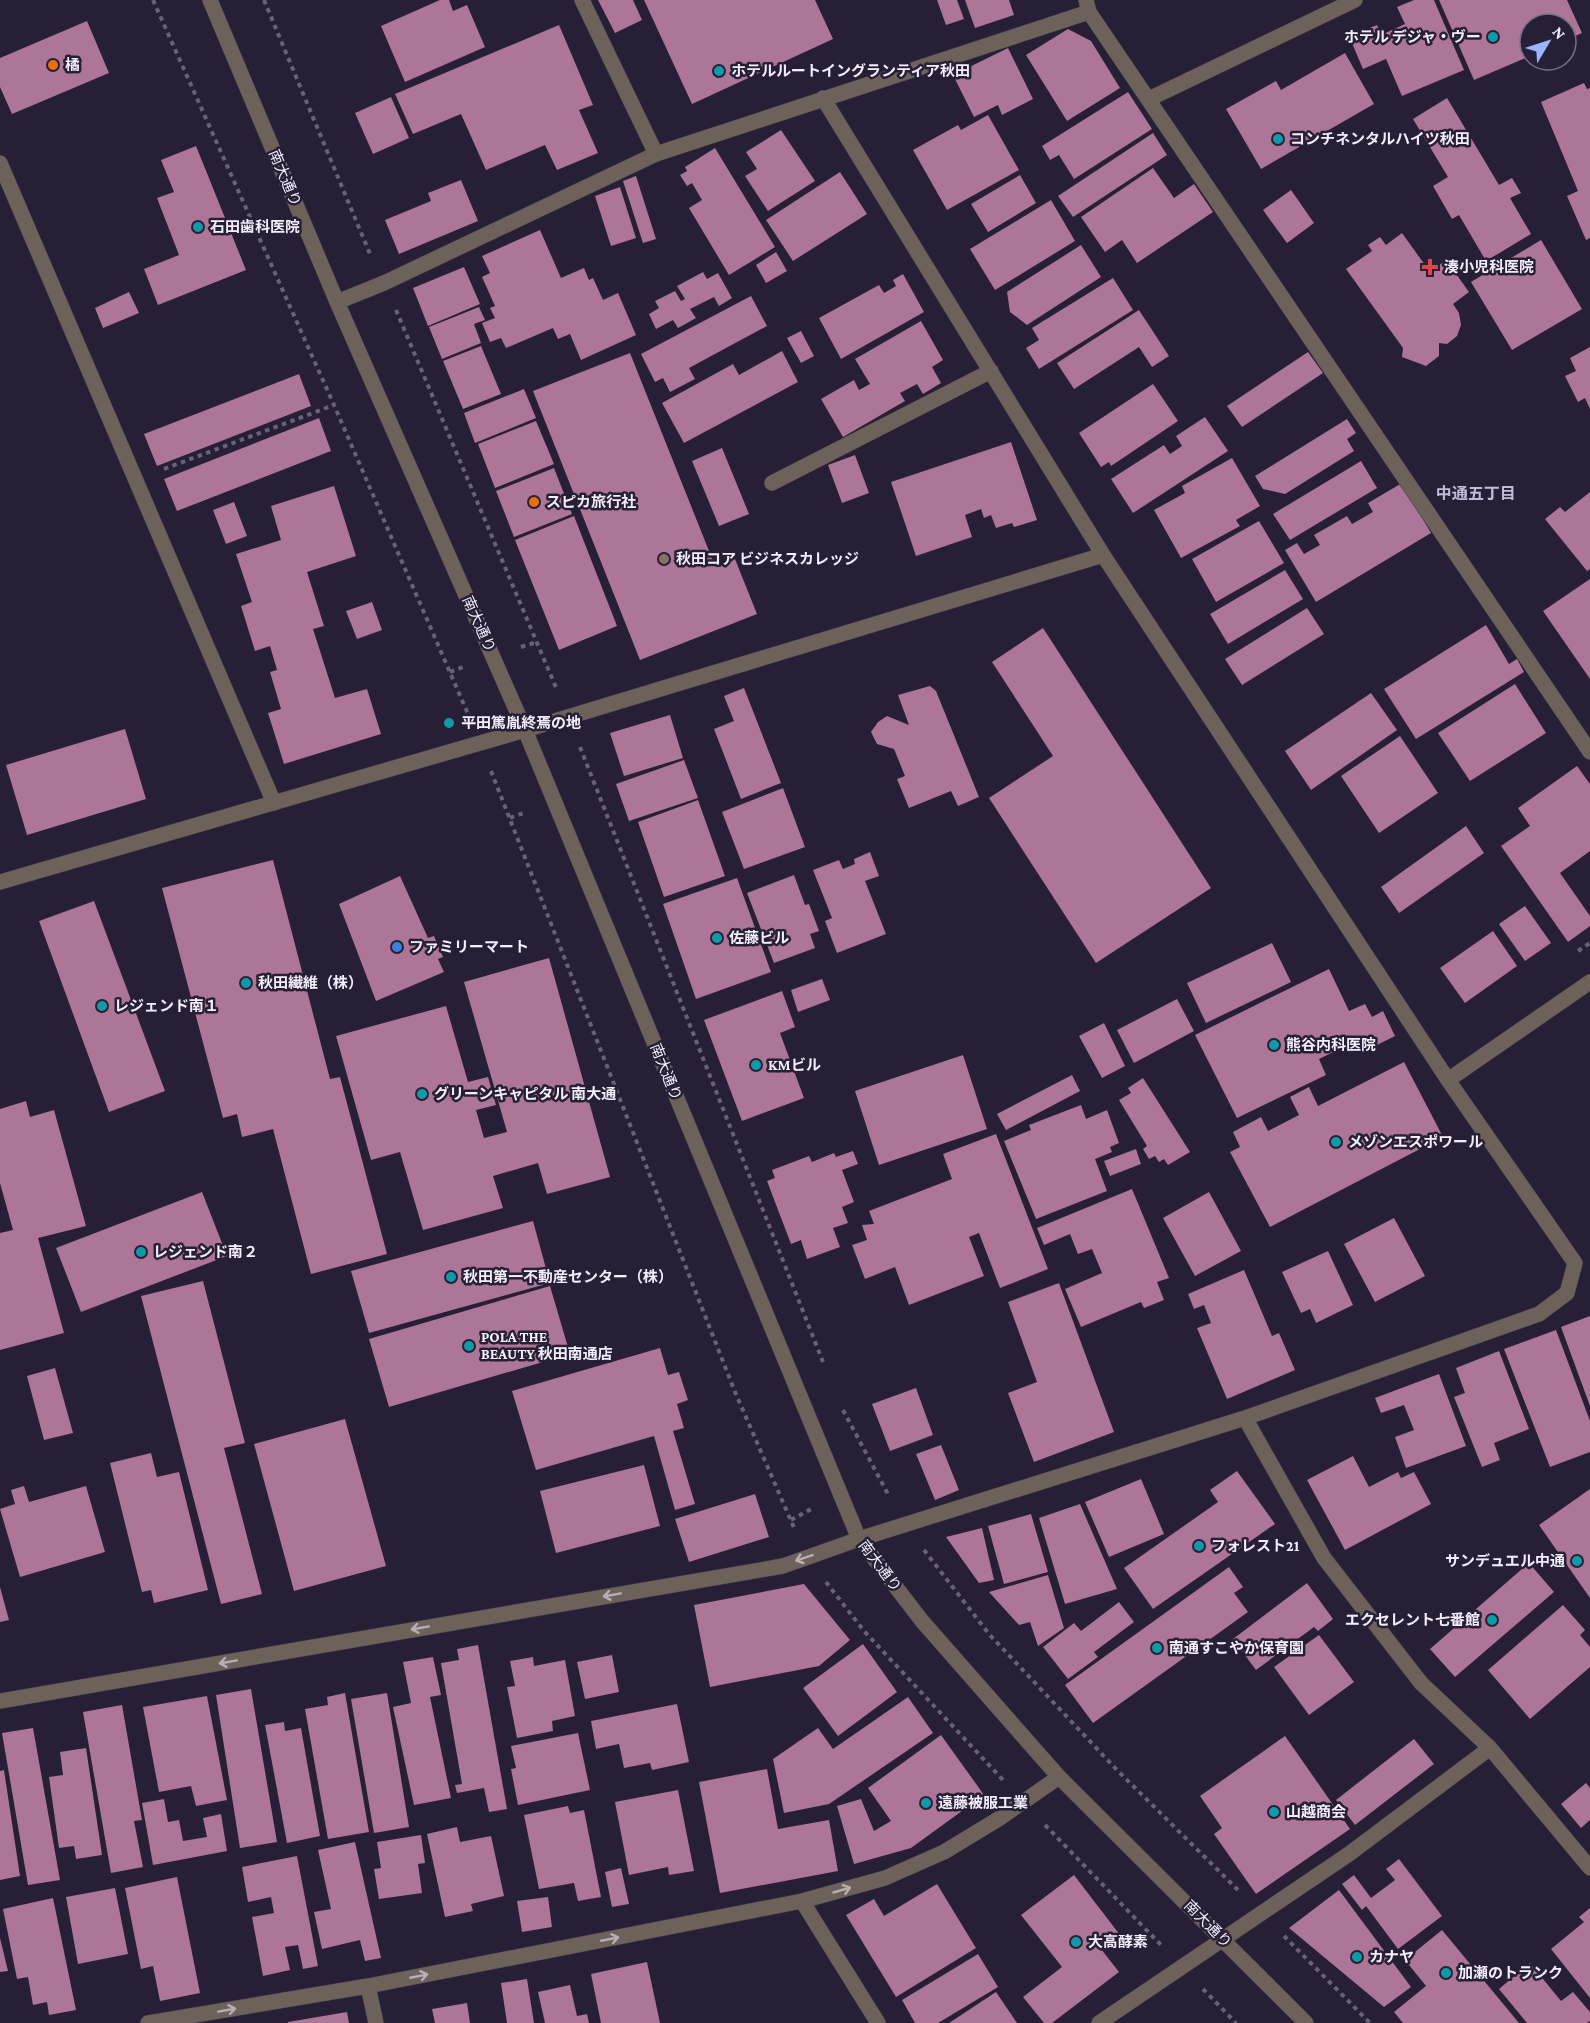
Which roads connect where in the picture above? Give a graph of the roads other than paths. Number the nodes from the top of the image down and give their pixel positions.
1 (210, 0) edge
2 (582, 0) edge
3 (1355, 0) edge
4 (1088, 6) edge
5 (823, 98) junction
6 (1149, 99) junction
7 (656, 153) junction
8 (0, 163) edge
9 (337, 302) junction
10 (991, 371) junction
11 (772, 483) dead end
12 (1104, 555) junction
13 (525, 730) junction
14 (1590, 752) edge
15 (274, 803) junction
16 (0, 882) edge
17 (1590, 982) edge
18 (1448, 1080) junction
19 (1245, 1418) junction
20 (859, 1539) junction
21 (0, 1701) edge
22 (1490, 1748) junction
23 (1059, 1777) junction
24 (1590, 1868) edge
25 (802, 1901) junction
26 (1223, 1939) junction
27 (368, 1986) junction
28 (148, 2023) edge
29 (376, 2023) edge
30 (878, 2023) edge
31 (1099, 2023) edge
32 (1306, 2023) edge

1 - 9 street, 南大通り
2 - 7 street
3 - 6 street
4 - 5 street
4 - 6 street
5 - 7 street
5 - 10 street
6 - 14 street
7 - 9 street
8 - 15 street
9 - 13 street, 南大通り
10 - 11 street
10 - 12 street
12 - 13 street
12 - 18 street
13 - 15 street
13 - 20 street, 南大通り
15 - 16 street
17 - 18 street
18 - 19 street
19 - 20 street
19 - 22 street
20 -> 21 street
20 - 23 street, 南大通り
22 - 24 street
22 - 26 street
25 -> 23 street
23 - 26 street, 南大通り
27 -> 25 street
25 - 30 street
26 - 31 street
26 - 32 street, 南大通り
28 -> 27 street
27 - 29 street

